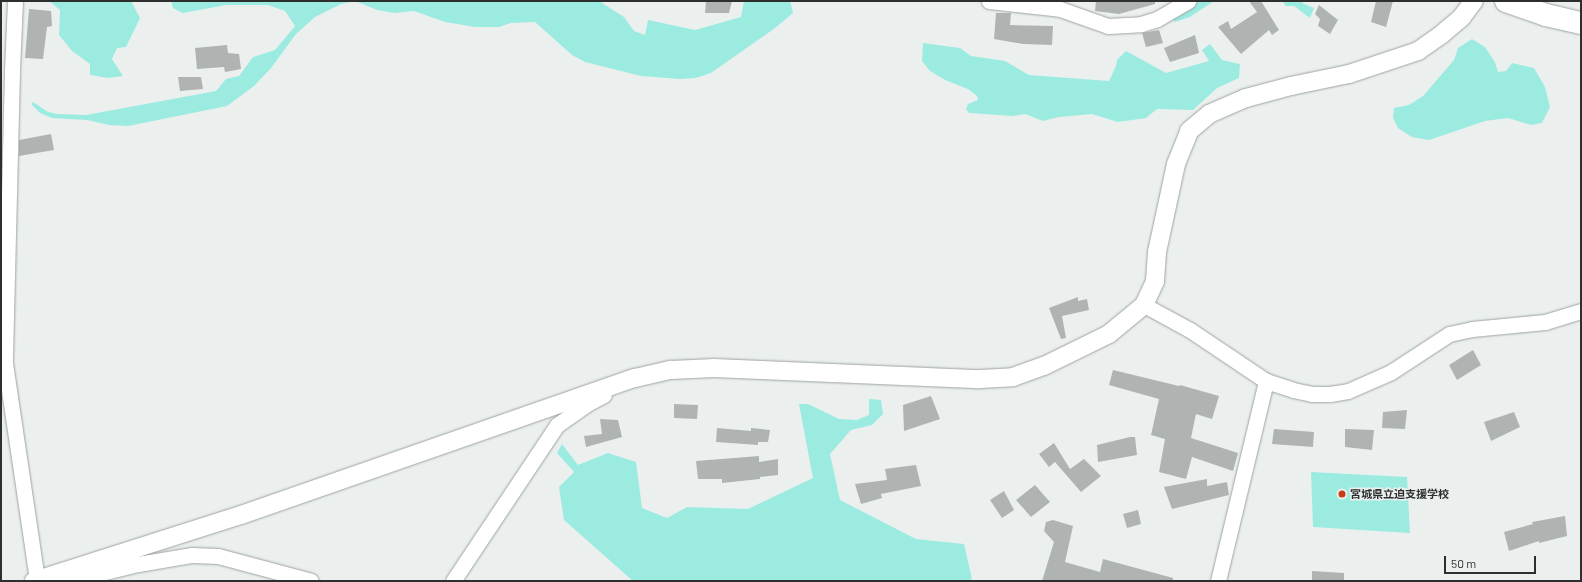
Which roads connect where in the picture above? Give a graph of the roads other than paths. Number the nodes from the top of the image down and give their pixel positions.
1 (15, 1) edge
2 (989, 1) edge
3 (1188, 1) edge
4 (1474, 1) edge
5 (1506, 1) edge
6 (1581, 23) edge
7 (1144, 305) junction
8 (1581, 311) edge
9 (635, 378) junction
10 (1266, 381) junction
11 (36, 580) edge
12 (68, 581) edge
13 (312, 581) edge
14 (453, 581) edge
15 (1218, 581) edge

1 - 11 street
2 - 3 street
4 - 7 street
5 - 6 main road
7 - 9 street
7 - 10 street
8 - 10 street
9 - 11 street
9 - 14 street
10 - 15 street
12 - 13 street

